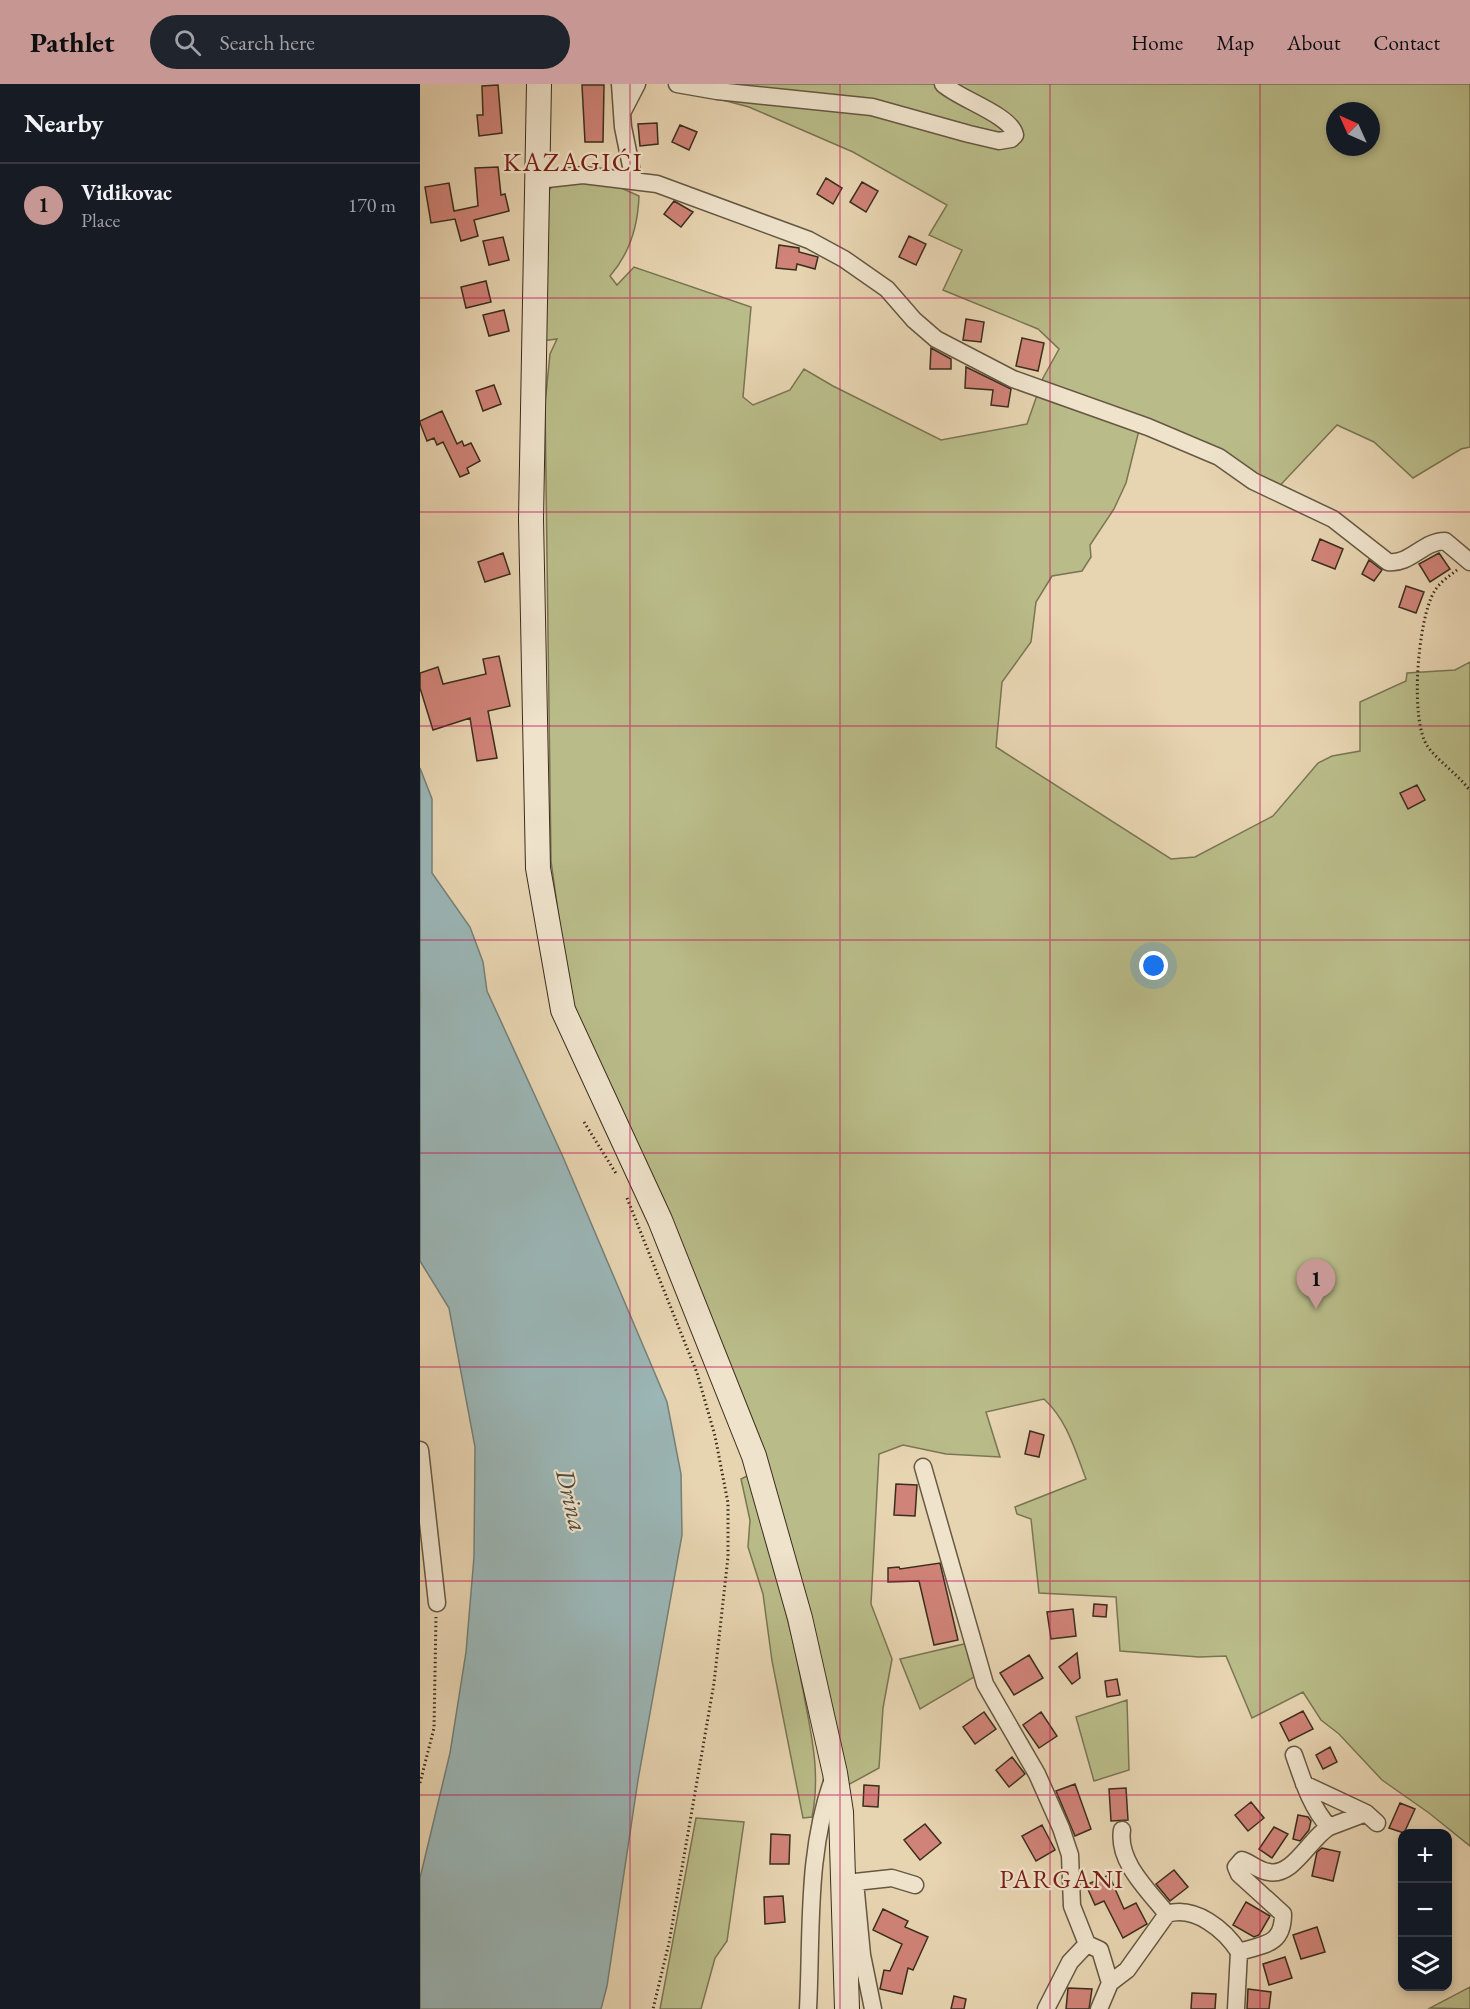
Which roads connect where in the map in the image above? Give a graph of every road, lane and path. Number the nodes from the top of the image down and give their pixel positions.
1 (539, 84) edge
2 (620, 84) edge
3 (637, 84) edge
4 (677, 84) edge
5 (943, 84) edge
6 (622, 114) junction
7 (538, 180) junction
8 (634, 182) junction
9 (1469, 562) edge
10 (1470, 791) edge
11 (584, 1122) dead end
12 (622, 1183) dead end
13 (625, 1193) dead end
14 (420, 1450) edge
15 (924, 1467) dead end
16 (437, 1603) joint
17 (1294, 1755) dead end
18 (835, 1773) junction
19 (420, 1783) edge
20 (1304, 1784) junction
21 (1329, 1827) junction
22 (1122, 1830) dead end
23 (849, 1882) junction
24 (915, 1885) dead end
25 (1167, 1914) junction
26 (1087, 1944) junction
27 (1239, 1952) junction
28 (1110, 1983) junction
29 (653, 2009) edge
30 (808, 2009) edge
31 (847, 2009) edge
32 (873, 2009) edge
33 (1046, 2009) edge
34 (1100, 2009) edge
35 (1236, 2009) edge

1 - 7 street
2 - 6 street
3 - 6 street
4 - 5 street
6 - 8 street
7 - 8 street
7 - 18 street
8 - 9 street
9 - 10 path
11 - 12 path
13 - 29 path
14 - 16 street
15 - 26 street
16 - 19 path
17 - 20 street
18 - 23 street
18 - 30 street
20 - 21 street
20 - 21 street
21 - 27 street
22 - 25 street
23 - 24 street
23 - 31 street
23 - 32 street
25 - 27 street
25 - 28 street
26 - 28 street
26 - 33 street
27 - 35 street
28 - 34 street

